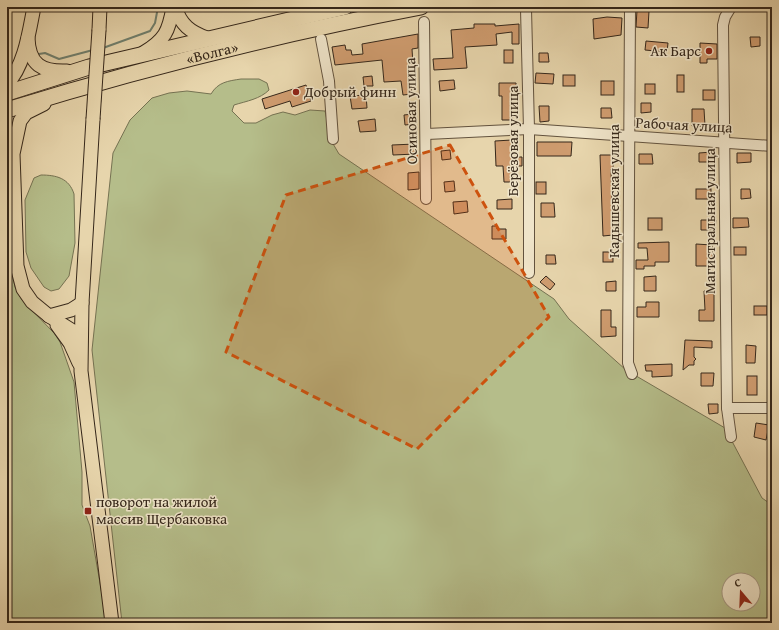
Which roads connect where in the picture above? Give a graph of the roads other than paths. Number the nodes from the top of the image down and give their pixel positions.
1 (34, 7) edge
2 (100, 7) edge
3 (174, 7) edge
4 (345, 7) edge
5 (420, 7) edge
6 (630, 7) edge
7 (731, 7) edge
8 (526, 9) dead end
9 (424, 22) dead end
10 (28, 36) junction
11 (207, 38) junction
12 (321, 39) dead end
13 (141, 54) junction
14 (65, 72) junction
15 (7, 84) edge
16 (7, 88) edge
17 (75, 89) junction
18 (7, 93) edge
19 (7, 110) edge
20 (529, 129) junction
21 (427, 134) junction
22 (629, 137) junction
23 (7, 138) edge
24 (333, 139) dead end
25 (724, 142) junction
26 (772, 146) edge
27 (13, 154) junction
28 (426, 199) dead end
29 (529, 273) dead end
30 (82, 303) junction
31 (49, 316) junction
32 (81, 336) junction
33 (81, 371) junction
34 (632, 374) dead end
35 (727, 408) junction
36 (772, 408) edge
37 (731, 436) dead end
38 (112, 623) edge

1 - 10 main road
2 - 30 main road, bridge
3 - 11 main road
3 - 13 main road
4 - 11 highway, «Волга»
5 - 17 highway, «Волга»
6 - 22 street, Кадышевская улица
7 - 25 street, Магистральная улица
8 - 20 street, Берёзовая улица
9 - 21 street, Осиновая улица
10 - 14 main road
10 - 15 main road
11 - 13 highway, «Волга»
12 - 24 street
13 - 14 highway, «Волга»
14 - 16 main road
14 - 18 highway, «Волга»
17 - 19 highway, «Волга»
17 - 27 main road
20 - 21 street, Рабочая улица
20 - 22 street, Рабочая улица
20 - 29 street, Берёзовая улица
21 - 28 street, Осиновая улица
22 - 25 street, Рабочая улица
22 - 34 street, Кадышевская улица
23 - 27 main road
25 - 26 street, Рабочая улица
25 - 35 street, Магистральная улица
27 - 31 main road
30 - 31 main road
30 - 32 main road
31 - 32 main road
31 - 33 main road
32 - 33 main road
33 - 38 main road
35 - 36 street
35 - 37 street, Магистральная улица

